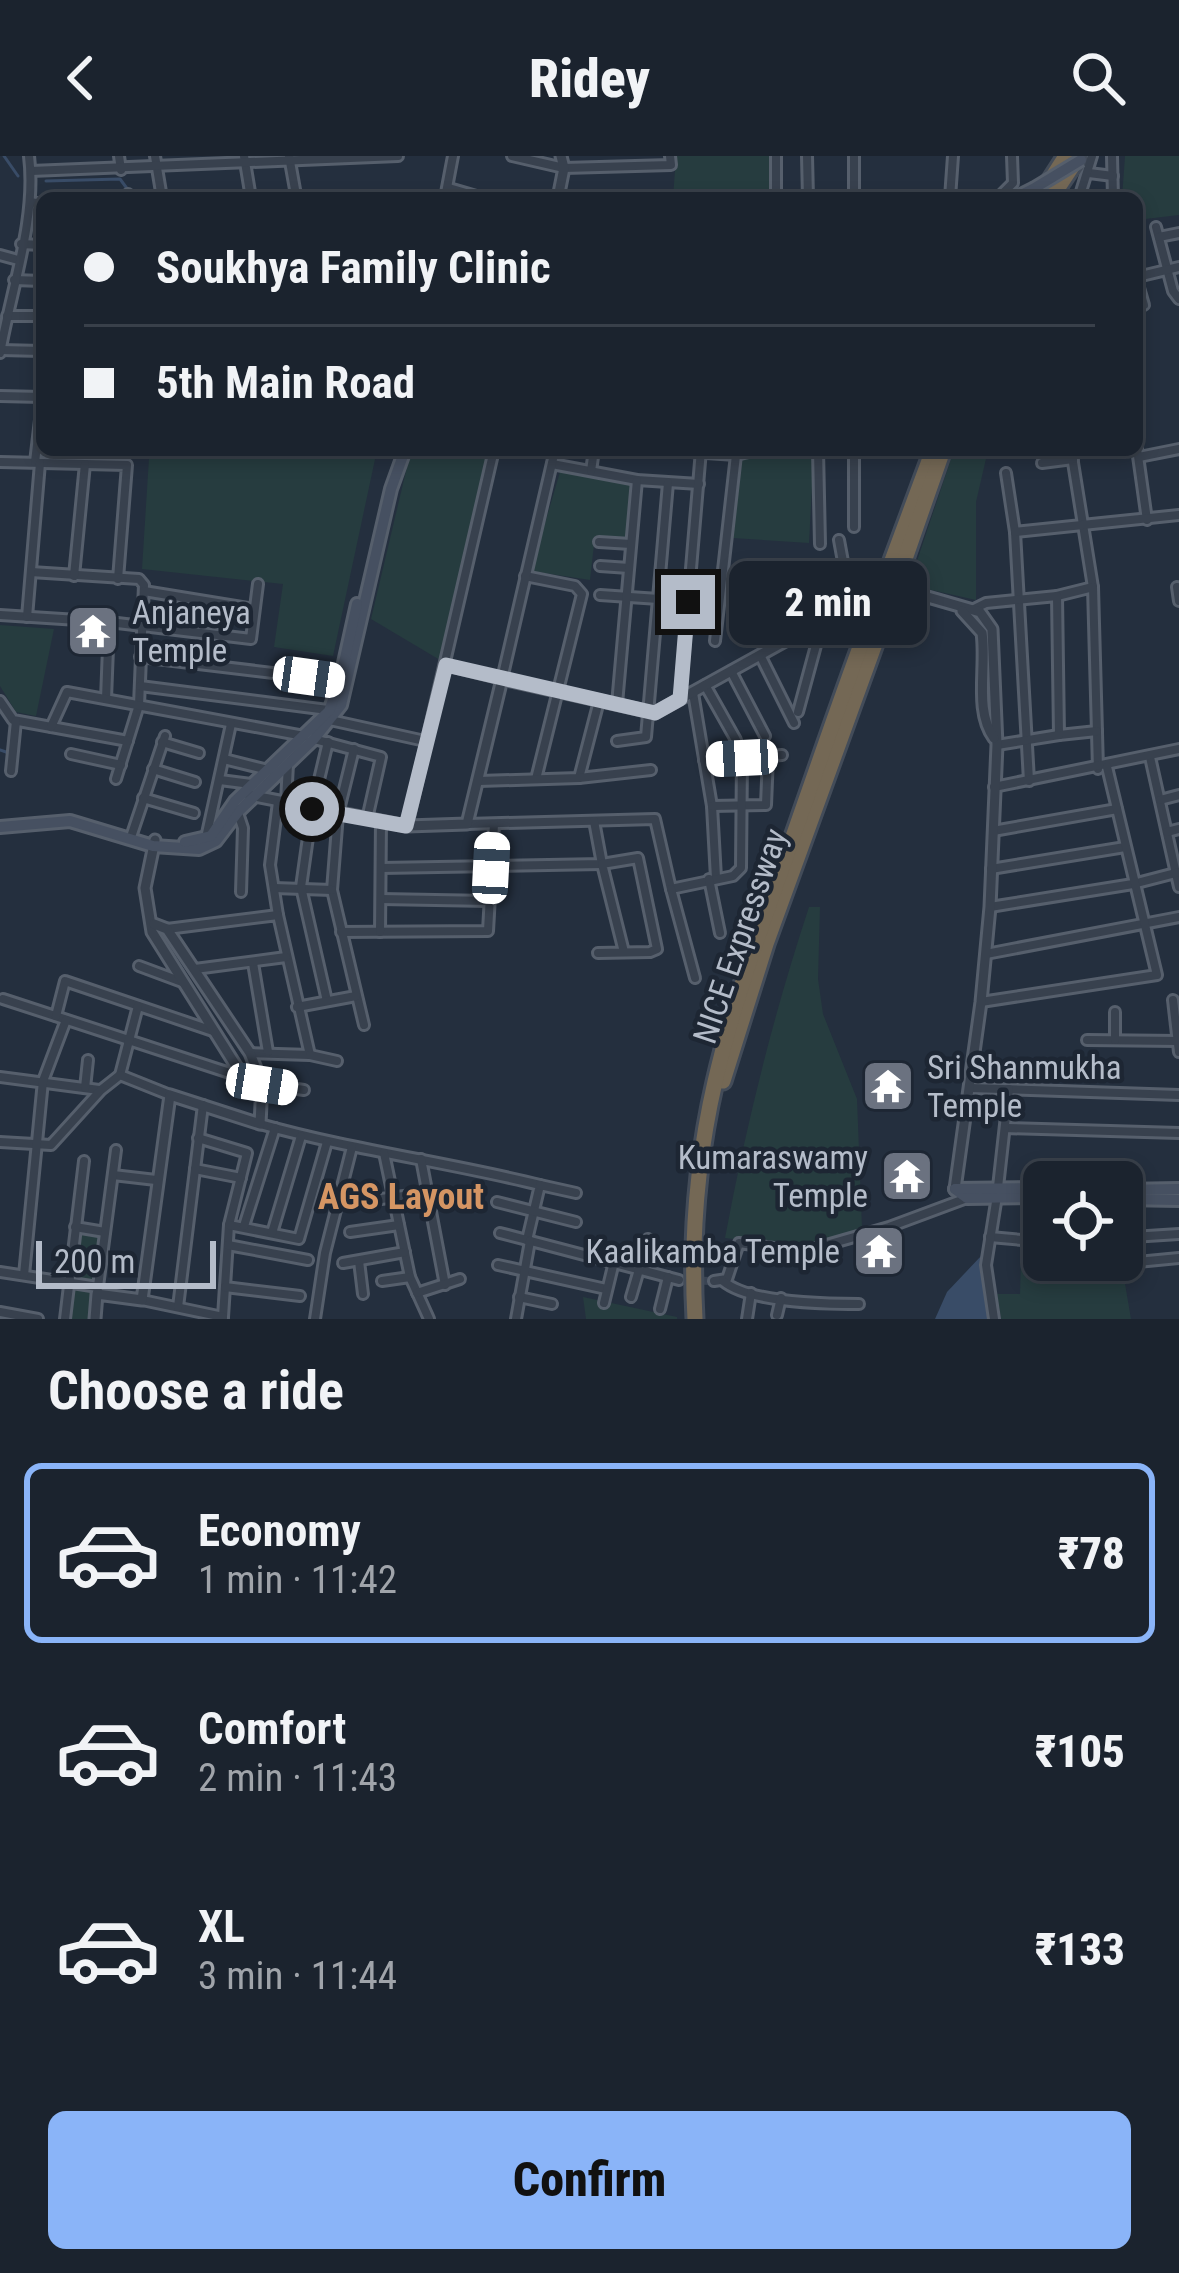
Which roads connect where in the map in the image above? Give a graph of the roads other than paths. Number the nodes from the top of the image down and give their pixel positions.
1 (29, 156) edge
2 (75, 156) edge
3 (119, 156) edge
4 (155, 156) edge
5 (394, 156) edge
6 (453, 156) edge
7 (512, 156) edge
8 (670, 156) edge
9 (776, 156) edge
10 (807, 156) edge
11 (854, 156) edge
12 (952, 156) edge
13 (1012, 156) edge
14 (1112, 156) edge
15 (359, 157) edge
16 (523, 157) edge
17 (1081, 157) edge
18 (333, 158) edge
19 (290, 159) edge
20 (245, 160) edge
21 (200, 161) edge
22 (562, 162) edge
23 (157, 168) junction
24 (121, 170) junction
25 (77, 171) junction
26 (31, 172) junction
27 (1089, 173) junction
28 (1113, 176) junction
29 (161, 192) edge
30 (250, 192) edge
31 (296, 192) edge
32 (447, 192) edge
33 (559, 192) edge
34 (776, 192) edge
35 (808, 192) edge
36 (854, 192) edge
37 (950, 192) edge
38 (1004, 192) edge
39 (1037, 192) edge
40 (1055, 192) edge
41 (1081, 192) edge
42 (1113, 192) edge
43 (30, 202) junction
44 (36, 203) edge
45 (1179, 233) edge
46 (21, 244) junction
47 (36, 244) edge
48 (0, 255) edge
49 (18, 260) junction
50 (1179, 267) edge
51 (1167, 270) junction
52 (1143, 277) edge
53 (14, 280) junction
54 (36, 281) edge
55 (1179, 299) edge
56 (1143, 301) edge
57 (1144, 305) dead end
58 (7, 316) junction
59 (36, 316) edge
60 (0, 351) edge
61 (36, 351) edge
62 (0, 396) edge
63 (36, 399) edge
64 (1179, 448) edge
65 (1143, 453) edge
66 (38, 456) edge
67 (399, 456) edge
68 (399, 456) edge
69 (493, 456) edge
70 (553, 456) edge
71 (593, 456) edge
72 (701, 456) edge
73 (736, 456) edge
74 (818, 456) edge
75 (854, 456) edge
76 (931, 456) edge
77 (942, 456) edge
78 (1065, 456) edge
79 (1072, 456) edge
80 (1138, 456) edge
81 (0, 462) edge
82 (38, 462) junction
83 (1042, 463) dead end
84 (85, 464) junction
85 (552, 464) junction
86 (591, 472) junction
87 (1006, 473) dead end
88 (637, 480) junction
89 (668, 482) junction
90 (699, 484) junction
91 (1179, 515) edge
92 (1147, 520) junction
93 (1083, 526) junction
94 (854, 527) dead end
95 (1015, 532) junction
96 (839, 540) dead end
97 (599, 542) dead end
98 (631, 544) junction
99 (820, 544) dead end
100 (601, 566) dead end
101 (629, 568) junction
102 (31, 572) junction
103 (74, 576) junction
104 (525, 576) junction
105 (118, 579) junction
106 (892, 581) junction
107 (258, 584) dead end
108 (1093, 587) junction
109 (1177, 587) edge
110 (854, 589) junction
111 (144, 591) junction
112 (600, 595) dead end
113 (1057, 596) junction
114 (626, 597) junction
115 (656, 599) junction
116 (1020, 600) junction
117 (688, 602) junction
118 (1179, 602) edge
119 (946, 604) junction
120 (254, 609) junction
121 (973, 610) junction
122 (0, 615) edge
123 (878, 615) junction
124 (824, 616) junction
125 (27, 617) junction
126 (110, 622) junction
127 (140, 626) junction
128 (715, 641) dead end
129 (760, 655) junction
130 (140, 657) junction
131 (446, 665) junction
132 (731, 671) junction
133 (502, 679) junction
134 (340, 681) junction
135 (705, 685) junction
136 (140, 686) junction
137 (558, 692) junction
138 (693, 693) junction
139 (106, 699) junction
140 (680, 699) junction
141 (599, 700) junction
142 (0, 701) edge
143 (617, 704) junction
144 (139, 705) junction
145 (646, 711) junction
146 (798, 712) dead end
147 (330, 715) junction
148 (16, 721) junction
149 (794, 723) dead end
150 (231, 724) junction
151 (51, 727) junction
152 (1097, 731) junction
153 (1058, 735) junction
154 (766, 736) dead end
155 (310, 738) junction
156 (736, 740) dead end
157 (128, 741) junction
158 (425, 741) junction
159 (617, 741) dead end
160 (328, 742) junction
161 (1027, 742) junction
162 (996, 743) junction
163 (354, 749) junction
164 (1179, 749) edge
165 (199, 753) dead end
166 (71, 754) dead end
167 (782, 755) dead end
168 (768, 756) junction
169 (1150, 757) junction
170 (742, 758) junction
171 (224, 759) junction
172 (704, 760) junction
173 (288, 763) junction
174 (121, 765) junction
175 (1103, 768) junction
176 (153, 769) junction
177 (10, 770) dead end
178 (268, 770) junction
179 (651, 770) dead end
180 (579, 778) junction
181 (116, 779) dead end
182 (536, 779) junction
183 (220, 780) junction
184 (479, 781) junction
185 (1029, 781) junction
186 (195, 782) dead end
187 (994, 787) junction
188 (1179, 795) edge
189 (143, 798) junction
190 (215, 798) junction
191 (245, 798) junction
192 (1160, 800) junction
193 (282, 803) junction
194 (712, 806) junction
195 (740, 806) junction
196 (312, 809) junction
197 (1117, 809) junction
198 (194, 813) dead end
199 (338, 814) junction
200 (367, 819) junction
201 (381, 821) junction
202 (594, 821) junction
203 (467, 824) junction
204 (494, 824) junction
205 (0, 825) edge
206 (406, 826) junction
207 (1179, 830) edge
208 (993, 831) junction
209 (1167, 832) junction
210 (131, 834) junction
211 (206, 840) junction
212 (154, 843) junction
213 (1125, 847) junction
214 (602, 864) junction
215 (381, 868) junction
216 (491, 868) junction
217 (991, 869) junction
218 (1177, 872) edge
219 (712, 879) junction
220 (1133, 884) junction
221 (301, 887) junction
222 (1179, 887) edge
223 (274, 888) junction
224 (671, 889) junction
225 (332, 890) junction
226 (241, 892) dead end
227 (381, 899) junction
228 (490, 901) junction
229 (990, 908) junction
230 (278, 915) junction
231 (1179, 917) edge
232 (154, 924) junction
233 (1143, 927) junction
234 (167, 929) junction
235 (341, 932) junction
236 (380, 932) junction
237 (720, 933) dead end
238 (624, 952) junction
239 (598, 953) dead end
240 (986, 954) junction
241 (286, 957) junction
242 (253, 963) junction
243 (139, 966) dead end
244 (195, 969) junction
245 (695, 978) dead end
246 (184, 982) junction
247 (356, 996) junction
248 (4, 999) dead end
249 (1173, 1000) dead end
250 (327, 1001) junction
251 (981, 1001) junction
252 (138, 1006) junction
253 (297, 1007) junction
254 (1115, 1012) dead end
255 (61, 1018) junction
256 (364, 1025) dead end
257 (215, 1032) junction
258 (1087, 1040) dead end
259 (1115, 1040) junction
260 (128, 1041) junction
261 (1178, 1041) edge
262 (268, 1052) junction
263 (1179, 1052) edge
264 (250, 1053) junction
265 (310, 1055) junction
266 (88, 1060) dead end
267 (337, 1061) dead end
268 (120, 1076) junction
269 (243, 1077) junction
270 (0, 1080) edge
271 (43, 1081) junction
272 (262, 1084) junction
273 (86, 1088) junction
274 (970, 1088) junction
275 (1009, 1089) junction
276 (101, 1090) junction
277 (304, 1090) dead end
278 (170, 1094) junction
279 (1179, 1095) edge
280 (202, 1105) junction
281 (260, 1124) junction
282 (275, 1128) junction
283 (1005, 1128) junction
284 (1179, 1133) edge
285 (301, 1136) junction
286 (198, 1138) junction
287 (0, 1142) edge
288 (327, 1142) junction
289 (34, 1147) junction
290 (352, 1147) junction
291 (116, 1150) dead end
292 (384, 1154) junction
293 (421, 1159) junction
294 (84, 1161) dead end
295 (195, 1168) junction
296 (113, 1175) junction
297 (241, 1178) junction
298 (156, 1180) junction
299 (540, 1185) junction
300 (1179, 1189) edge
301 (955, 1190) junction
302 (1143, 1190) edge
303 (998, 1191) junction
304 (1023, 1192) edge
305 (576, 1193) dead end
306 (428, 1196) junction
307 (447, 1196) dead end
308 (393, 1198) junction
309 (968, 1198) junction
310 (1143, 1199) edge
311 (1179, 1200) edge
312 (358, 1202) dead end
313 (497, 1202) dead end
314 (533, 1213) junction
315 (576, 1222) dead end
316 (229, 1225) junction
317 (244, 1226) junction
318 (399, 1226) junction
319 (75, 1228) junction
320 (106, 1232) junction
321 (350, 1232) dead end
322 (272, 1233) junction
323 (500, 1233) dead end
324 (1179, 1234) edge
325 (1143, 1236) edge
326 (990, 1237) junction
327 (648, 1239) dead end
328 (1023, 1240) edge
329 (528, 1241) junction
330 (227, 1245) junction
331 (405, 1252) junction
332 (1179, 1258) edge
333 (308, 1260) dead end
334 (359, 1261) junction
335 (1143, 1261) edge
336 (614, 1262) junction
337 (343, 1263) dead end
338 (498, 1264) dead end
339 (640, 1269) junction
340 (524, 1270) junction
341 (0, 1272) edge
342 (24, 1275) junction
343 (410, 1277) junction
344 (460, 1280) dead end
345 (382, 1281) dead end
346 (69, 1283) junction
347 (445, 1285) junction
348 (225, 1287) junction
349 (606, 1289) junction
350 (97, 1291) junction
351 (417, 1293) junction
352 (751, 1293) junction
353 (363, 1294) dead end
354 (301, 1296) dead end
355 (631, 1297) dead end
356 (519, 1298) junction
357 (782, 1298) junction
358 (142, 1300) junction
359 (604, 1303) dead end
360 (552, 1304) dead end
361 (859, 1304) dead end
362 (178, 1307) junction
363 (660, 1309) dead end
364 (0, 1312) edge
365 (777, 1316) dead end
366 (224, 1318) edge
367 (38, 1319) edge
368 (65, 1319) edge
369 (94, 1319) edge
370 (315, 1319) edge
371 (428, 1319) edge
372 (515, 1319) edge
373 (695, 1319) edge
374 (705, 1319) edge
375 (747, 1319) edge
376 (994, 1319) edge

1 - 26 street
2 - 25 street
3 - 24 street
4 - 23 street
5 - 15 street
6 - 32 street
7 - 16 street
8 - 22 street
9 - 34 street
10 - 35 street
11 - 36 street
12 - 37 street
13 - 38 street
14 - 28 street
15 - 18 street
16 - 22 street
17 - 27 street
17 - 39 highway
17 - 40 highway
18 - 19 street
19 - 20 street
19 - 31 street
20 - 21 street
20 - 30 street
21 - 23 street
22 - 33 street
23 - 24 street
23 - 29 street
24 - 25 street
25 - 26 street
26 - 43 street
27 - 28 street
27 - 41 street
28 - 42 street
43 - 44 street
43 - 46 street
45 - 51 street
46 - 47 street
46 - 49 street
48 - 49 street
49 - 53 street
50 - 51 street
51 - 52 street
51 - 55 street
53 - 54 street
53 - 58 street
56 - 57 street
58 - 59 street
58 - 60 street
60 - 61 street
62 - 63 street
64 - 65 street
66 - 82 street
67 - 134 main road
68 - 147 main road
69 - 131 street
70 - 85 street
71 - 86 street
72 - 90 street
73 - 128 street
74 - 99 street
75 - 94 street
76 - 106 highway, NICE Expressway
77 - 106 highway, NICE Expressway
78 - 83 street
79 - 93 street
80 - 92 street
81 - 82 street
82 - 84 street
82 - 102 street
84 - 103 street
84 - 105 street
85 - 86 street
85 - 104 street
86 - 88 street
87 - 95 street
88 - 89 street
88 - 98 street
89 - 90 street
89 - 115 street
90 - 117 street
91 - 92 street
92 - 93 street
93 - 95 street
93 - 108 street
95 - 116 street
96 - 110 street
97 - 98 street
98 - 101 street
100 - 101 street
101 - 114 street
102 - 103 street
102 - 125 street
103 - 105 street
104 - 133 street
104 - 137 street
105 - 111 street
106 - 110 street
106 - 119 street
106 - 123 highway, NICE Expressway, bridge
107 - 120 street
108 - 113 street
108 - 152 street
109 - 118 street
110 - 124 street
111 - 120 street
111 - 127 street
112 - 114 street
113 - 116 street
113 - 153 street
114 - 115 street
114 - 143 street
115 - 117 street
115 - 145 street
116 - 121 street
116 - 161 street
117 - 140 street
119 - 121 street
119 - 162 street
120 - 127 street
121 - 162 street
122 - 125 street
123 - 373 highway, NICE Expressway
123 - 374 highway, NICE Expressway
124 - 129 street
124 - 146 street
125 - 126 street
126 - 127 street
126 - 139 street
127 - 130 street
129 - 132 street
129 - 149 street
130 - 134 street
130 - 136 street
131 - 133 street
131 - 158 street
132 - 135 street
132 - 154 street
133 - 137 street
133 - 184 street
134 - 147 main road
135 - 138 street
135 - 156 street
136 - 144 street
136 - 147 street
137 - 141 street
137 - 182 street
138 - 140 street
138 - 172 street
139 - 144 street
139 - 151 street
140 - 145 street
141 - 143 street
141 - 180 street
142 - 148 street
143 - 145 street
144 - 150 street
144 - 157 street
145 - 159 street
147 - 155 main road
147 - 158 street
148 - 151 street
148 - 177 street
150 - 155 street
150 - 171 street
151 - 157 street
152 - 153 street
152 - 175 street
153 - 161 street
155 - 160 street
155 - 173 main road
155 - 178 main road
157 - 174 street
158 - 206 street
160 - 163 street
160 - 196 street
161 - 162 street
161 - 185 street
162 - 187 street
163 - 199 street
163 - 200 street
164 - 169 street
165 - 176 street
166 - 174 street
167 - 168 street
168 - 170 street
168 - 195 street
169 - 175 street
169 - 192 street
170 - 172 street
170 - 195 street
171 - 178 street
171 - 183 street
172 - 194 street
173 - 191 main road
173 - 193 street
174 - 181 street
175 - 185 street
175 - 197 street
176 - 186 street
176 - 189 street
178 - 191 main road
179 - 180 street
180 - 182 street
182 - 184 street
183 - 190 street
183 - 191 street
184 - 203 street
185 - 187 street
187 - 208 street
188 - 192 street
189 - 198 street
189 - 210 street
190 - 191 street
190 - 211 street
191 - 193 street
191 - 211 main road
191 - 212 main road
191 - 226 street
192 - 209 street
193 - 196 street
193 - 223 street
194 - 195 street
194 - 219 street
195 - 219 street
196 - 199 street
196 - 221 street
197 - 208 street
197 - 213 street
199 - 200 street
199 - 225 street
200 - 201 street
201 - 206 street
201 - 215 street
202 - 204 street
202 - 214 street
202 - 224 street
203 - 204 street
203 - 206 street
204 - 216 street
205 - 210 main road
205 - 212 main road
207 - 209 street
208 - 217 street
209 - 218 street
210 - 212 main road
211 - 212 main road
212 - 232 street
213 - 217 street
213 - 220 street
214 - 216 street
214 - 238 street
214 - 238 street
215 - 216 street
215 - 227 street
216 - 228 street
217 - 229 street
218 - 220 street
218 - 222 street
219 - 224 street
219 - 237 street
220 - 229 street
220 - 233 street
221 - 223 street
221 - 225 street
221 - 250 street
223 - 230 street
224 - 245 street
225 - 235 street
227 - 228 street
227 - 236 street
228 - 236 street
229 - 240 street
230 - 234 street
230 - 241 street
231 - 233 street
232 - 234 street
232 - 246 street
233 - 240 street
233 - 251 street
234 - 244 street
235 - 236 street
235 - 247 street
238 - 239 street
240 - 251 street
241 - 242 street
241 - 253 street
242 - 244 street
242 - 262 street
243 - 246 street
244 - 264 street
246 - 257 street
247 - 250 street
247 - 256 street
248 - 255 street
249 - 261 street
250 - 253 street
251 - 274 street
252 - 255 street
252 - 257 street
252 - 260 street
253 - 265 street
254 - 259 street
255 - 260 street
255 - 271 street
257 - 269 street
258 - 259 street
259 - 261 street
260 - 268 street
260 - 269 street
261 - 263 street
262 - 264 street
262 - 265 street
264 - 272 street
265 - 267 street
266 - 273 street
268 - 276 street
268 - 278 street
269 - 272 street
270 - 271 street
271 - 273 street
271 - 289 street
272 - 277 street
272 - 281 street
273 - 276 street
274 - 275 street
274 - 301 street
275 - 279 street
275 - 283 street
276 - 289 street
278 - 280 street
278 - 298 street
280 - 281 street
280 - 286 street
281 - 282 street
282 - 285 street
282 - 317 street
283 - 284 street
283 - 303 street
285 - 288 street
285 - 322 street
286 - 295 street
286 - 297 street
287 - 289 street
288 - 290 street
288 - 322 street
289 - 342 street
290 - 292 street
290 - 370 street
291 - 296 street
292 - 293 street
292 - 308 street
293 - 299 street
293 - 306 street
294 - 319 street
295 - 297 street
295 - 362 street
296 - 298 street
296 - 320 street
297 - 316 street
298 - 358 street
299 - 305 street
299 - 314 street
300 - 302 main road
301 - 303 main road
301 - 309 main road
303 - 304 main road
303 - 309 main road
303 - 326 street
306 - 307 street
306 - 308 street
306 - 347 street
308 - 312 street
308 - 318 street
309 - 352 street
310 - 311 main road
313 - 314 street
314 - 315 street
314 - 329 street
316 - 317 street
316 - 330 street
317 - 322 street
318 - 321 street
318 - 331 street
319 - 320 street
319 - 346 street
320 - 350 street
323 - 329 street
324 - 325 street
326 - 328 street
326 - 376 street
327 - 339 street
329 - 336 street
329 - 340 street
330 - 333 street
330 - 348 street
331 - 334 street
331 - 343 street
332 - 335 street
334 - 337 street
334 - 353 street
336 - 339 street
336 - 349 street
338 - 340 street
339 - 355 street
339 - 363 street
340 - 349 street
340 - 356 street
341 - 342 street
342 - 346 street
343 - 345 street
343 - 351 street
344 - 347 street
346 - 350 street
346 - 368 street
347 - 351 street
348 - 354 street
348 - 366 street
349 - 359 street
350 - 358 street
350 - 369 street
351 - 371 street
352 - 357 street
352 - 375 street
356 - 360 street
356 - 372 street
357 - 361 street
357 - 365 street
358 - 362 street
362 - 366 street
364 - 367 street

